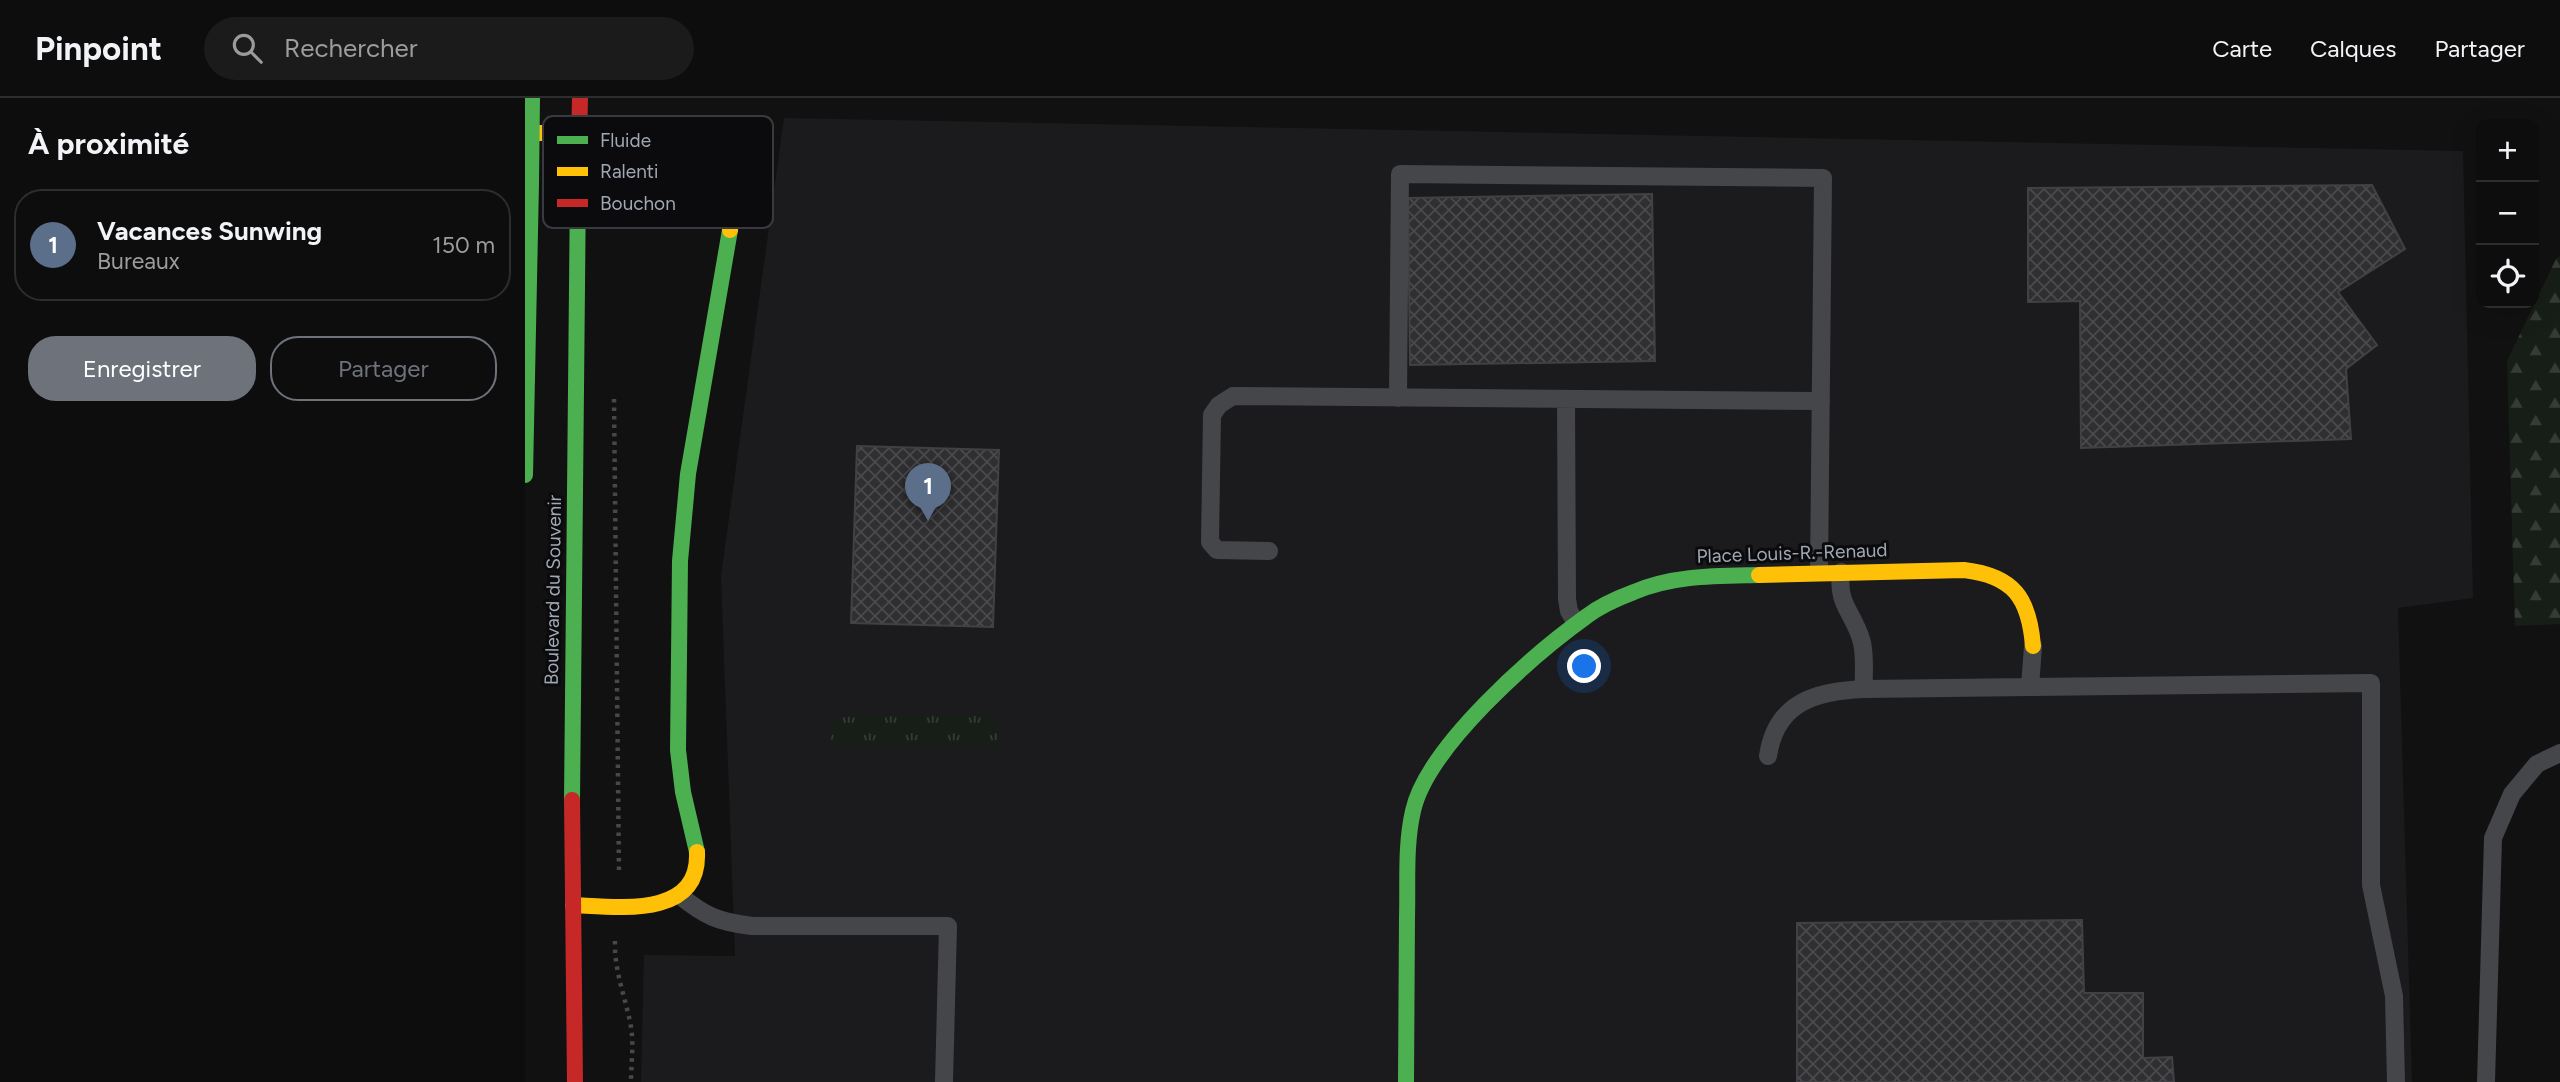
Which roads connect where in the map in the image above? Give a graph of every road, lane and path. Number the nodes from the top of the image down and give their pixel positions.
1 (532, 98) edge
2 (580, 98) edge
3 (580, 116) edge
4 (525, 133) edge
5 (543, 133) edge
6 (578, 228) edge
7 (730, 228) edge
8 (614, 388) dead end
9 (1398, 398) junction
10 (1566, 399) junction
11 (1821, 401) junction
12 (525, 475) edge
13 (1269, 551) dead end
14 (1819, 572) junction
15 (1841, 572) junction
16 (1576, 623) junction
17 (2033, 646) joint
18 (2030, 687) junction
19 (1864, 689) junction
20 (2560, 753) edge
21 (1768, 756) dead end
22 (620, 861) dead end
23 (679, 895) junction
24 (573, 905) junction
25 (614, 958) dead end
26 (575, 1082) edge
27 (631, 1082) edge
28 (944, 1082) edge
29 (1406, 1082) edge
30 (2396, 1082) edge
31 (2486, 1082) edge

1 - 12 street, Boulevard du Souvenir, bridge
2 - 3 street, Boulevard du Souvenir, bridge
4 - 5 street
6 - 24 street, Boulevard du Souvenir, bridge
7 - 23 street
8 - 22 path
9 - 10 lane
9 - 11 lane
9 - 13 lane
10 - 11 lane
10 - 16 lane
11 - 14 lane
14 - 15 street, Place Louis-R.-Renaud
14 - 16 street, Place Louis-R.-Renaud
15 - 17 street, Place Louis-R.-Renaud
15 - 19 lane
16 - 29 street, Place Louis-R.-Renaud
17 - 18 lane
18 - 19 lane
18 - 30 lane
19 - 21 lane
20 - 31 lane
23 - 24 street
23 - 28 lane
24 - 26 street, Boulevard du Souvenir
25 - 27 path

